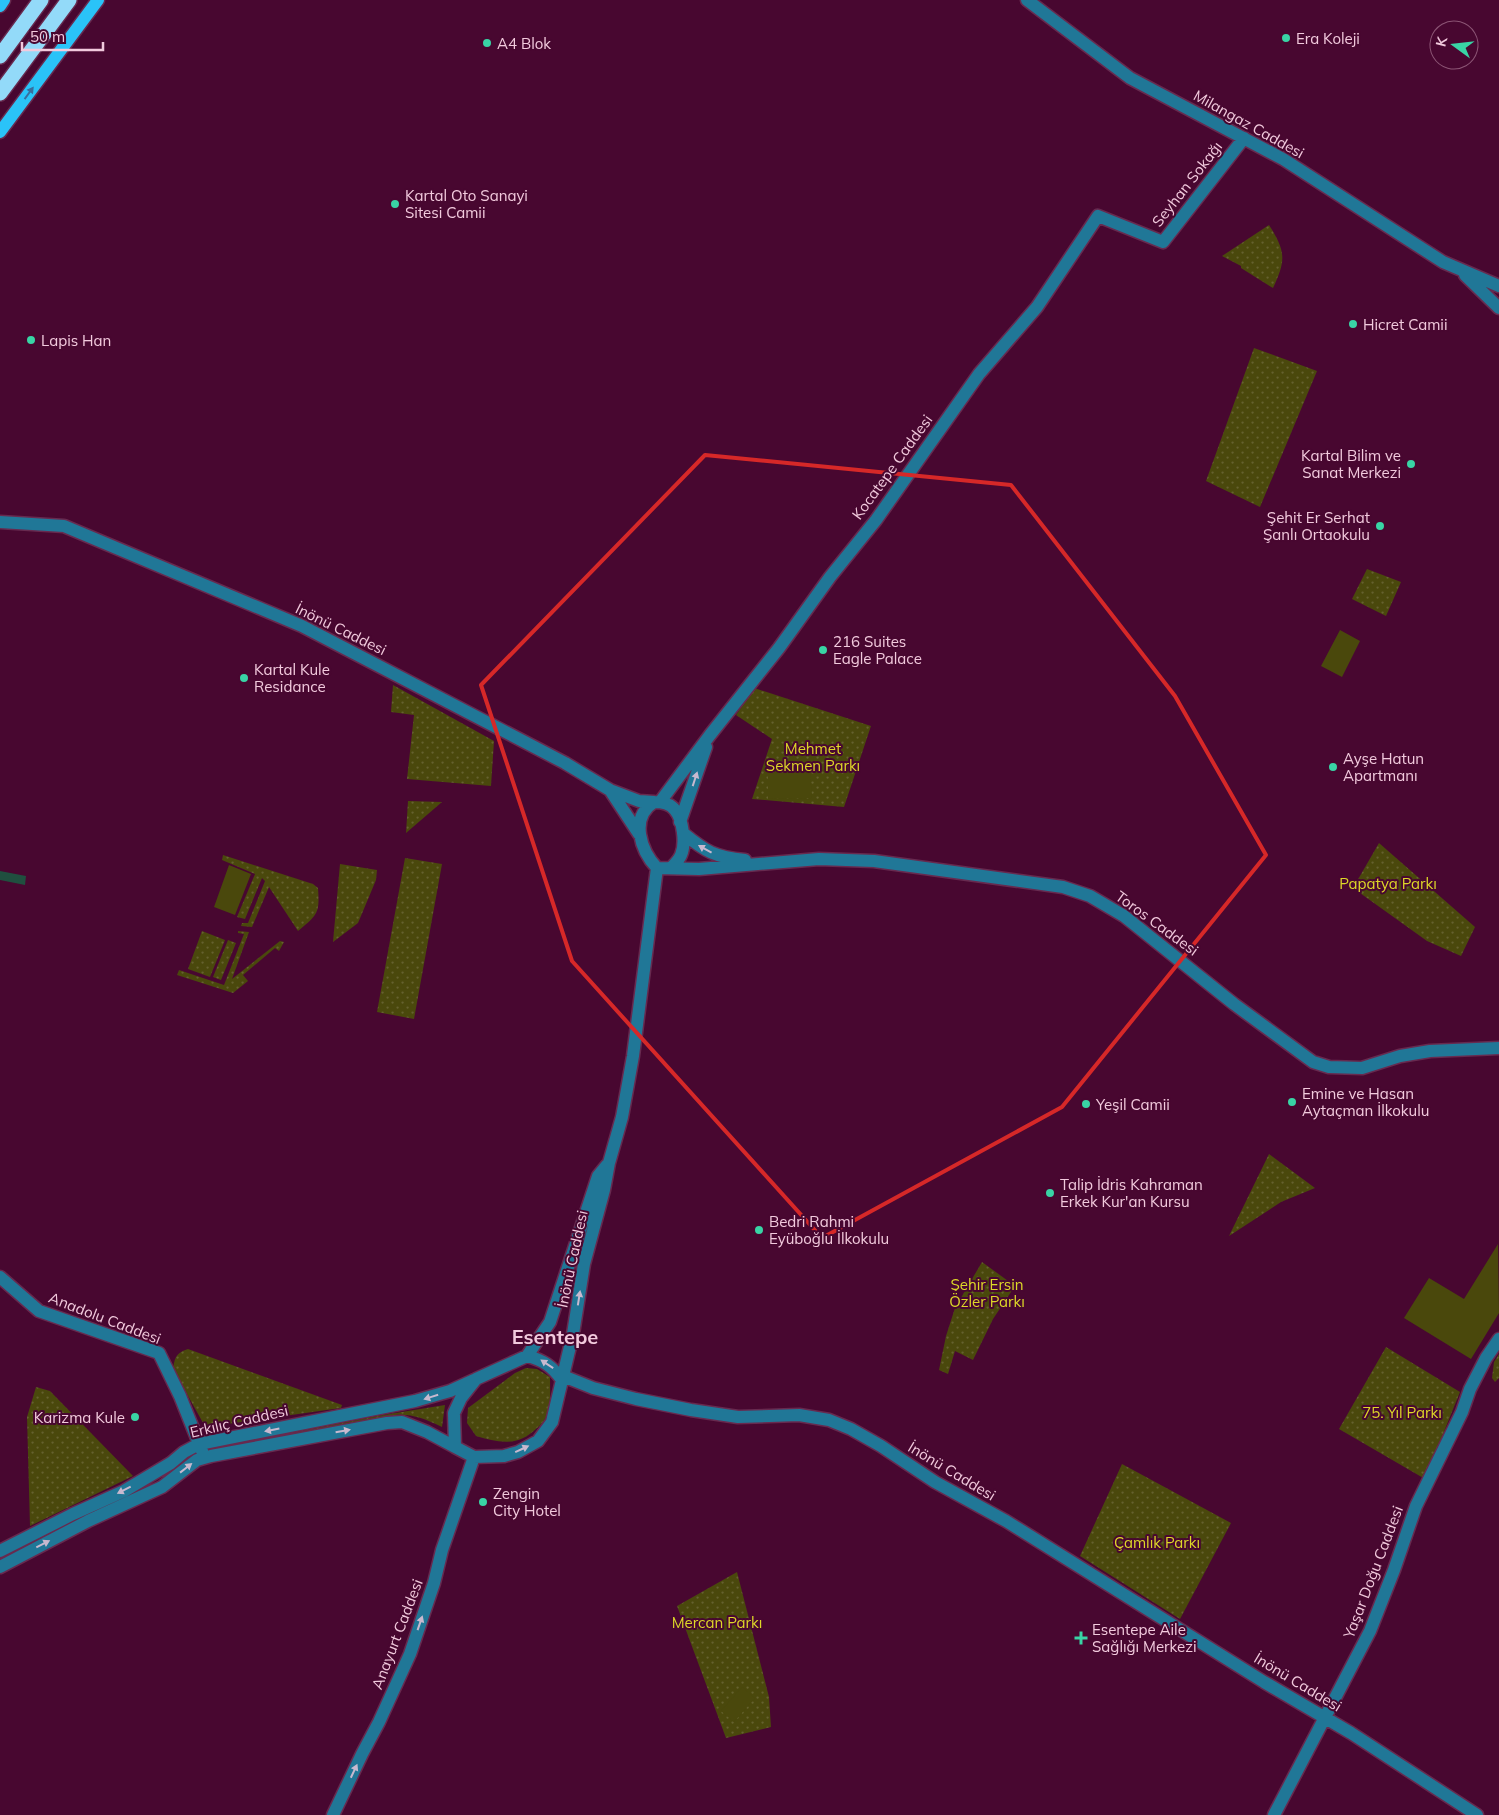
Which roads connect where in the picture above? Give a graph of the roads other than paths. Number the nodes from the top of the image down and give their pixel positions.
1 (4, 0) edge
2 (42, 0) edge
3 (69, 0) edge
4 (98, 0) edge
5 (1027, 0) edge
6 (0, 6) edge
7 (0, 56) edge
8 (0, 93) edge
9 (0, 132) edge
10 (1244, 138) junction
11 (1098, 216) joint
12 (1459, 270) junction
13 (1499, 286) edge
14 (1499, 308) edge
15 (0, 522) edge
16 (710, 735) junction
17 (610, 790) junction
18 (657, 802) junction
19 (682, 828) junction
20 (639, 834) junction
21 (766, 862) junction
22 (657, 868) junction
23 (672, 868) junction
24 (1499, 1048) edge
25 (609, 1163) junction
26 (0, 1277) edge
27 (1499, 1339) edge
28 (527, 1356) junction
29 (476, 1379) junction
30 (562, 1380) junction
31 (199, 1444) junction
32 (455, 1447) junction
33 (474, 1457) junction
34 (205, 1458) junction
35 (0, 1551) edge
36 (0, 1567) edge
37 (1324, 1718) junction
38 (333, 1815) edge
39 (1274, 1815) edge
40 (1477, 1815) edge

1 - 6 main road
2 - 7 highway
3 - 8 highway
9 -> 4 main road
5 - 10 street, Milangaz Caddesi
10 - 11 street, Seyhan Sokağı
10 - 12 street, Milangaz Caddesi
11 - 16 street, Kocatepe Caddesi
12 - 13 street, Milangaz Caddesi
12 - 14 street, Milangaz Caddesi
15 - 17 street, İnönü Caddesi
16 - 18 street, Kocatepe Caddesi
19 -> 16 street, Kocatepe Caddesi
17 - 18 street, İnönü Caddesi
17 - 20 street
18 - 19 street, İnönü Caddesi
18 - 20 street
21 -> 19 street, Toros Caddesi
19 - 23 street
20 - 22 street
21 - 23 street, Toros Caddesi
21 - 24 street, Toros Caddesi
22 - 23 street
22 - 25 street, İnönü Caddesi
25 - 28 street, İnönü Caddesi
30 -> 25 street, İnönü Caddesi
26 - 31 street, Anadolu Caddesi
27 - 37 street, Yaşar Doğu Caddesi
28 - 29 street, Erkılıç Caddesi
30 -> 28 street
29 -> 31 street, Erkılıç Caddesi
29 - 32 street, Erkılıç Caddesi
33 -> 30 street, Erkılıç Caddesi
30 - 37 street, İnönü Caddesi
31 - 34 street, Anadolu Caddesi
31 -> 35 street, Erkılıç Caddesi
32 - 33 street, Erkılıç Caddesi
34 -> 32 street, Erkılıç Caddesi
38 -> 33 street, Anayurt Caddesi
36 -> 34 street, Erkılıç Caddesi
37 - 39 street, Yaşar Doğu Caddesi
37 - 40 street, İnönü Caddesi

